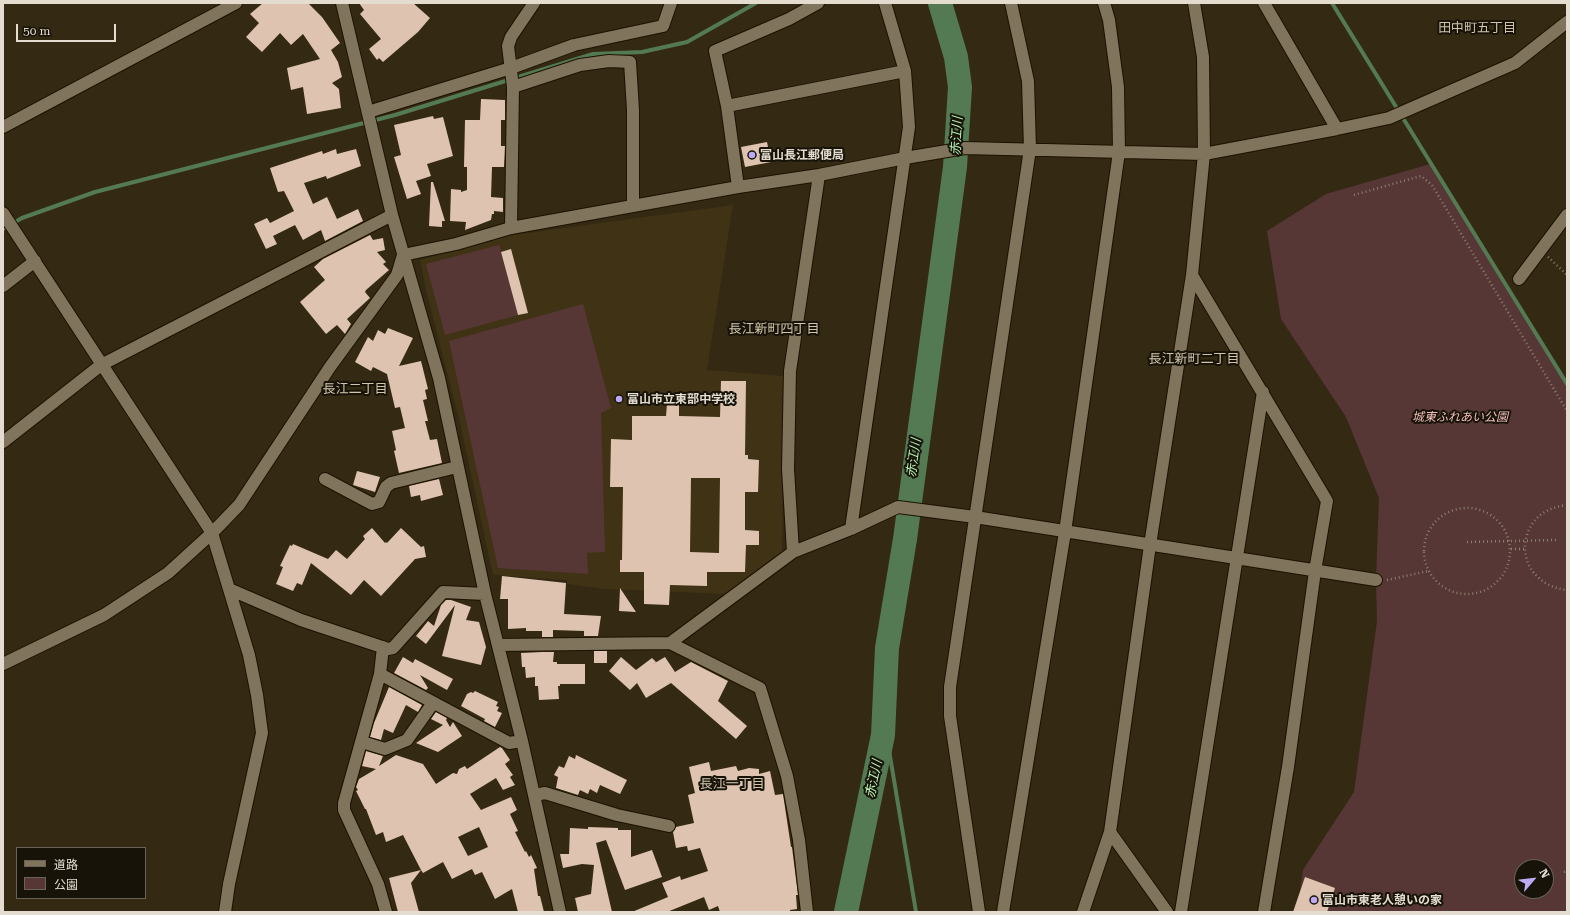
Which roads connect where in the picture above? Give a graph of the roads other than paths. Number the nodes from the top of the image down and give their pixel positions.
1 (236, 3) edge
2 (342, 3) edge
3 (534, 3) edge
4 (671, 3) edge
5 (818, 3) edge
6 (885, 3) edge
7 (1011, 3) edge
8 (1104, 3) edge
9 (1194, 3) edge
10 (1264, 3) edge
11 (1567, 22) edge
12 (511, 68) junction
13 (905, 71) junction
14 (513, 87) junction
15 (727, 106) junction
16 (368, 112) junction
17 (3, 127) edge
18 (1337, 129) junction
19 (1030, 149) junction
20 (1119, 152) junction
21 (1204, 154) junction
22 (905, 158) junction
23 (819, 175) junction
24 (738, 187) junction
25 (633, 206) junction
26 (3, 213) edge
27 (392, 215) junction
28 (1567, 215) edge
29 (511, 228) junction
30 (403, 256) junction
31 (35, 261) junction
32 (1192, 275) junction
33 (1519, 279) dead end
34 (3, 286) edge
35 (102, 365) junction
36 (1263, 392) junction
37 (3, 442) edge
38 (457, 467) junction
39 (325, 479) dead end
40 (975, 517) junction
41 (851, 529) junction
42 (1065, 532) junction
43 (212, 533) junction
44 (1150, 545) junction
45 (793, 552) junction
46 (1237, 559) junction
47 (1315, 571) junction
48 (1376, 580) road end
49 (229, 589) junction
50 (485, 594) junction
51 (670, 644) junction
52 (498, 645) junction
53 (383, 647) junction
54 (3, 664) edge
55 (380, 674) junction
56 (433, 703) junction
57 (522, 741) junction
58 (362, 742) junction
59 (534, 795) junction
60 (669, 826) dead end
61 (1110, 832) junction
62 (225, 912) edge
63 (386, 912) edge
64 (560, 912) edge
65 (807, 912) edge
66 (979, 912) edge
67 (1003, 912) edge
68 (1083, 912) edge
69 (1167, 912) edge
70 (1181, 912) edge
71 (1264, 912) edge

1 - 17 street
2 - 16 street
3 - 12 street
4 - 12 street
5 - 15 street
6 - 13 street
7 - 19 street
8 - 20 street
9 - 21 street
10 - 18 street
11 - 18 street
12 - 14 street
12 - 16 street
13 - 15 street
13 - 22 street
14 - 25 street
14 - 29 street
15 - 24 street
16 - 27 street
18 - 21 street
19 - 20 street
19 - 22 street
19 - 40 street
20 - 21 street
20 - 42 street
21 - 32 street
22 - 23 street
22 - 41 street
23 - 24 street
23 - 45 street
24 - 25 street
25 - 29 street
26 - 31 street
27 - 30 street
27 - 35 street
28 - 33 street
29 - 30 street
30 - 38 street
30 - 43 street
31 - 34 street
31 - 35 street
32 - 36 street
32 - 44 street
35 - 37 street
35 - 43 street
36 - 46 street
36 - 47 street
38 - 39 street
38 - 50 street
40 - 41 street
40 - 42 street
40 - 66 street
41 - 45 street
42 - 44 street
42 - 67 street
43 - 49 street
43 - 54 street
44 - 46 street
44 - 61 street
45 - 51 street
46 - 47 street
46 - 70 street
47 - 48 street
47 - 71 street
49 - 53 street
49 - 62 street
50 - 52 street
50 - 53 street
51 - 52 street
51 - 65 street
52 - 57 street
53 - 55 street
55 - 56 street
55 - 58 street
56 - 57 street
56 - 58 street
57 - 59 street
58 - 63 street
59 - 60 street
59 - 64 street
61 - 68 street
61 - 69 street

